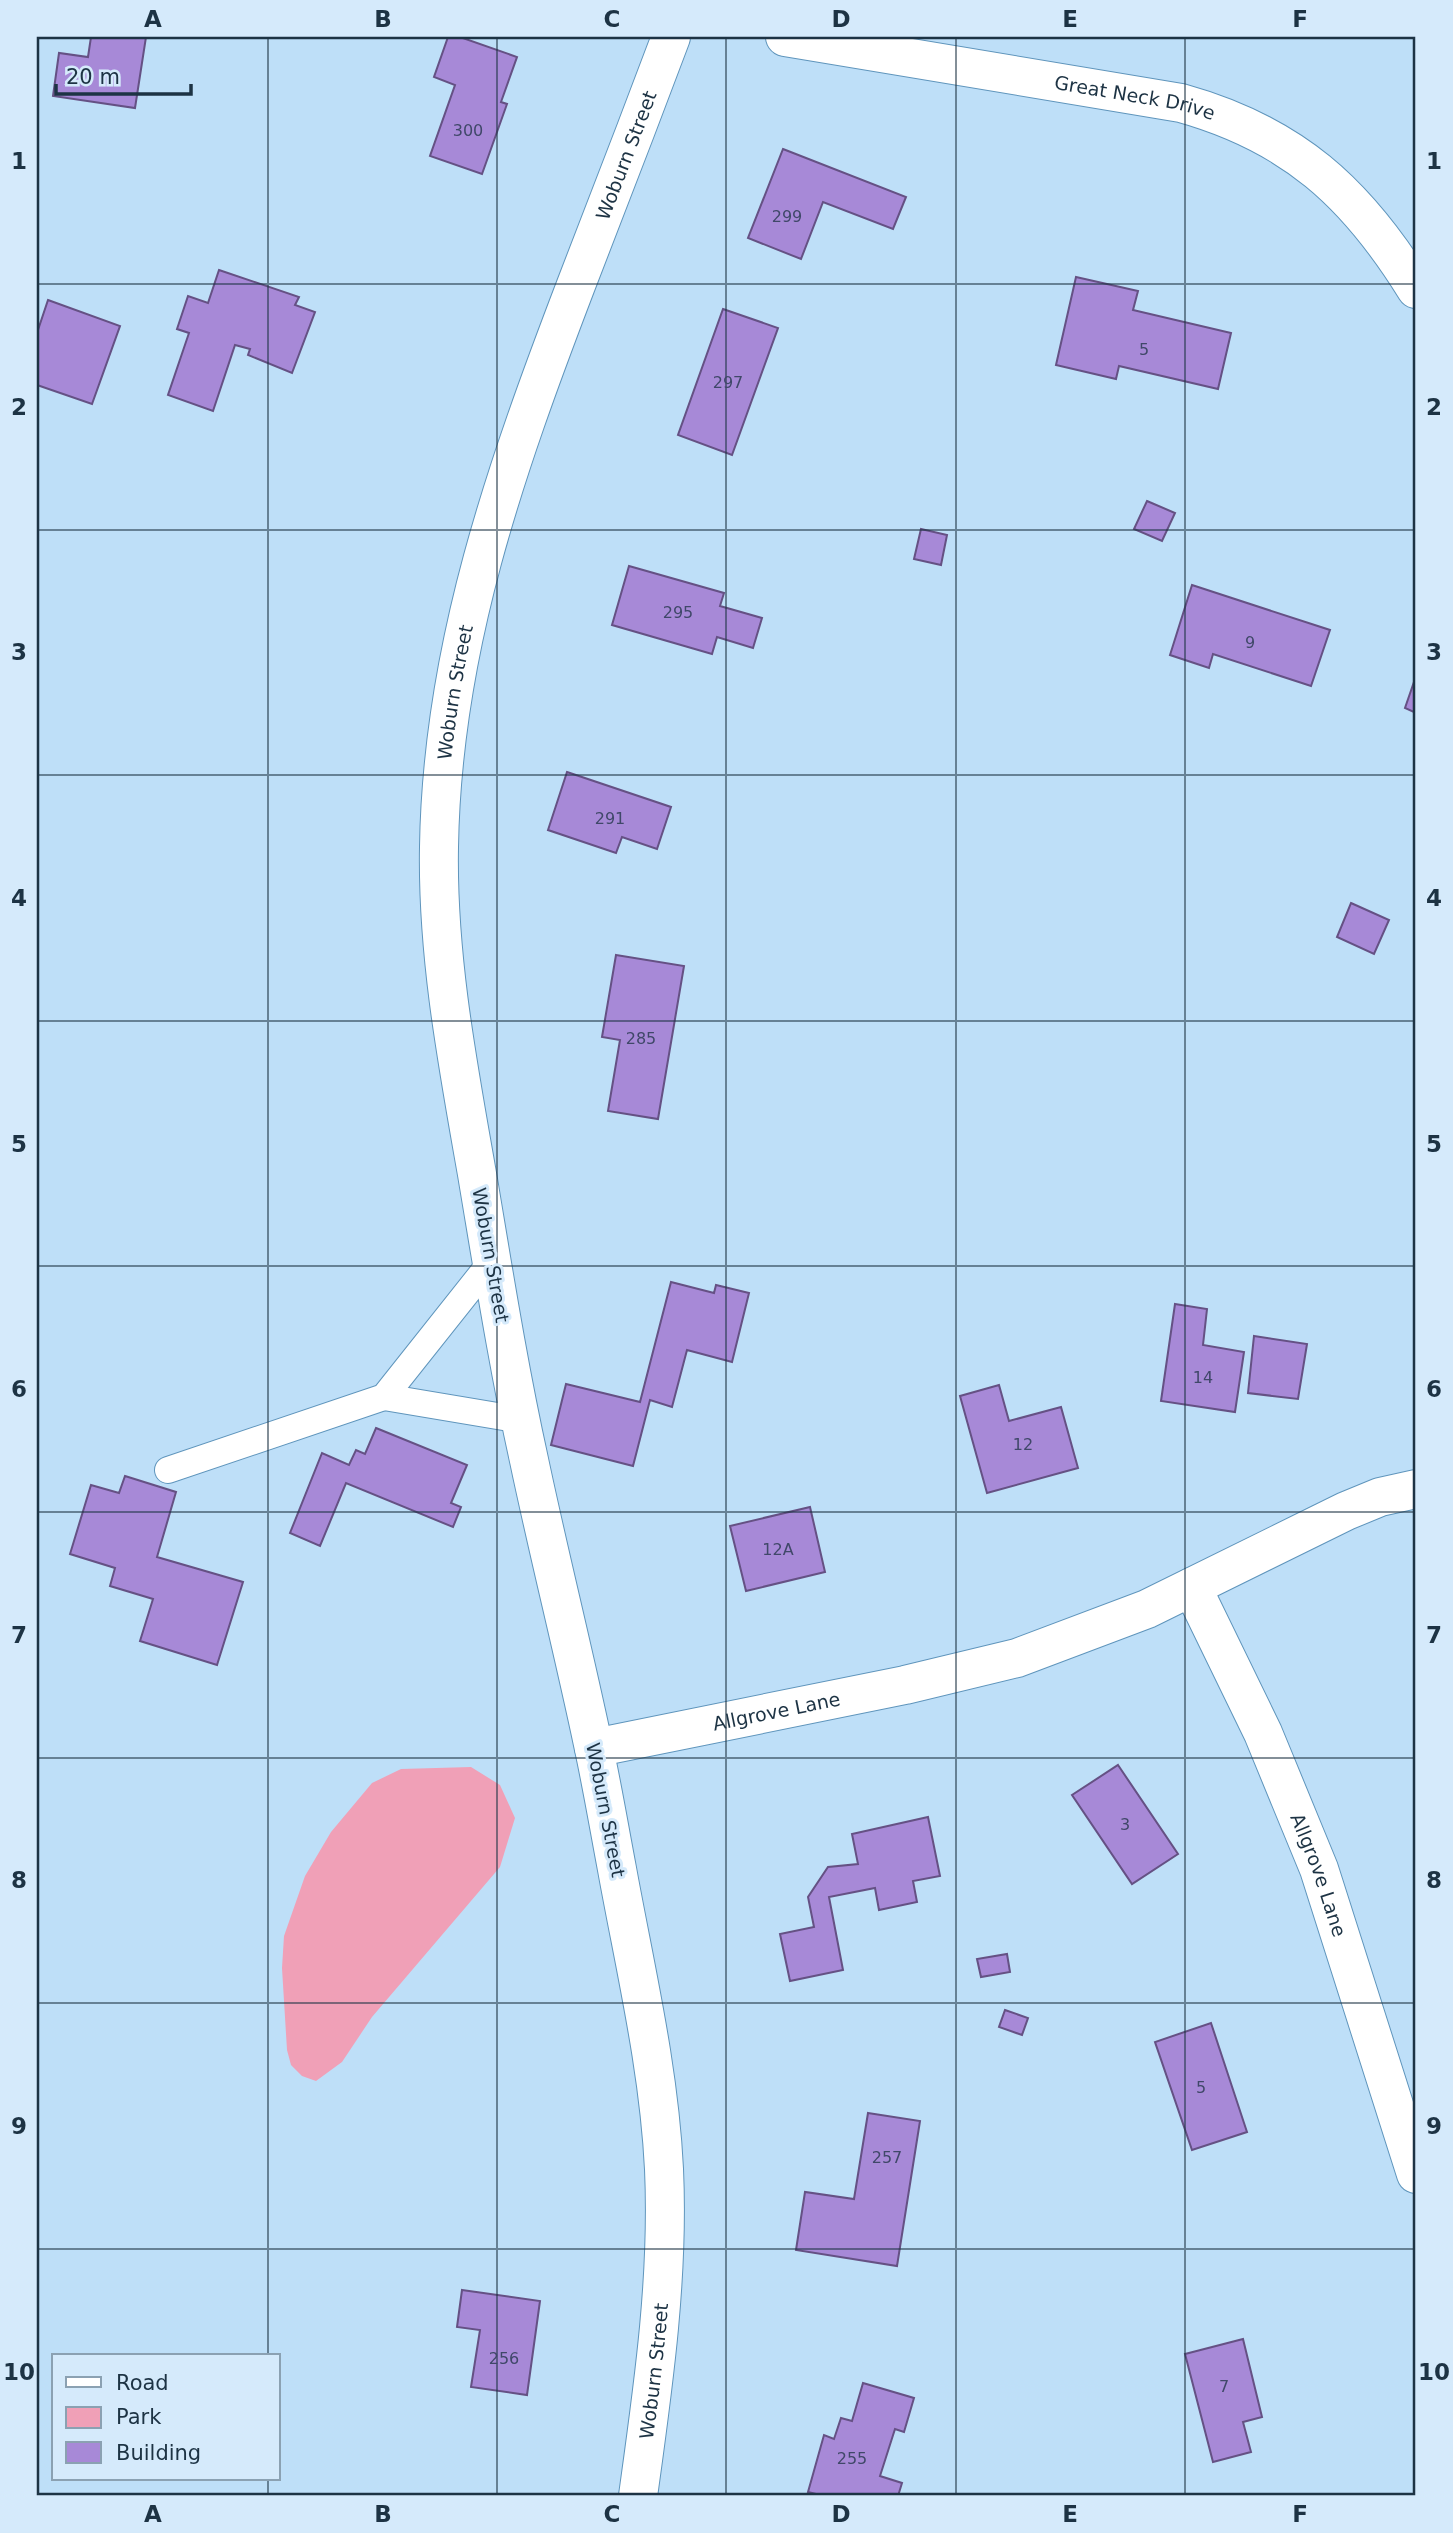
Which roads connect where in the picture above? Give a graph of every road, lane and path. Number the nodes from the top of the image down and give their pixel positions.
1 (671, 37) edge
2 (785, 37) edge
3 (1416, 289) edge
4 (492, 1261) junction
5 (384, 1397) junction
6 (521, 1420) junction
7 (167, 1470) dead end
8 (1416, 1489) edge
9 (1192, 1587) junction
10 (594, 1748) junction
11 (1416, 2174) edge
12 (638, 2496) edge

1 - 4 street, Woburn Street
2 - 3 street, Great Neck Drive
4 - 5 lane
4 - 6 street, Woburn Street
5 - 6 lane
5 - 7 lane
6 - 10 street, Woburn Street
8 - 9 street, Allgrove Lane
9 - 10 street, Allgrove Lane
9 - 11 street, Allgrove Lane
10 - 12 street, Woburn Street

